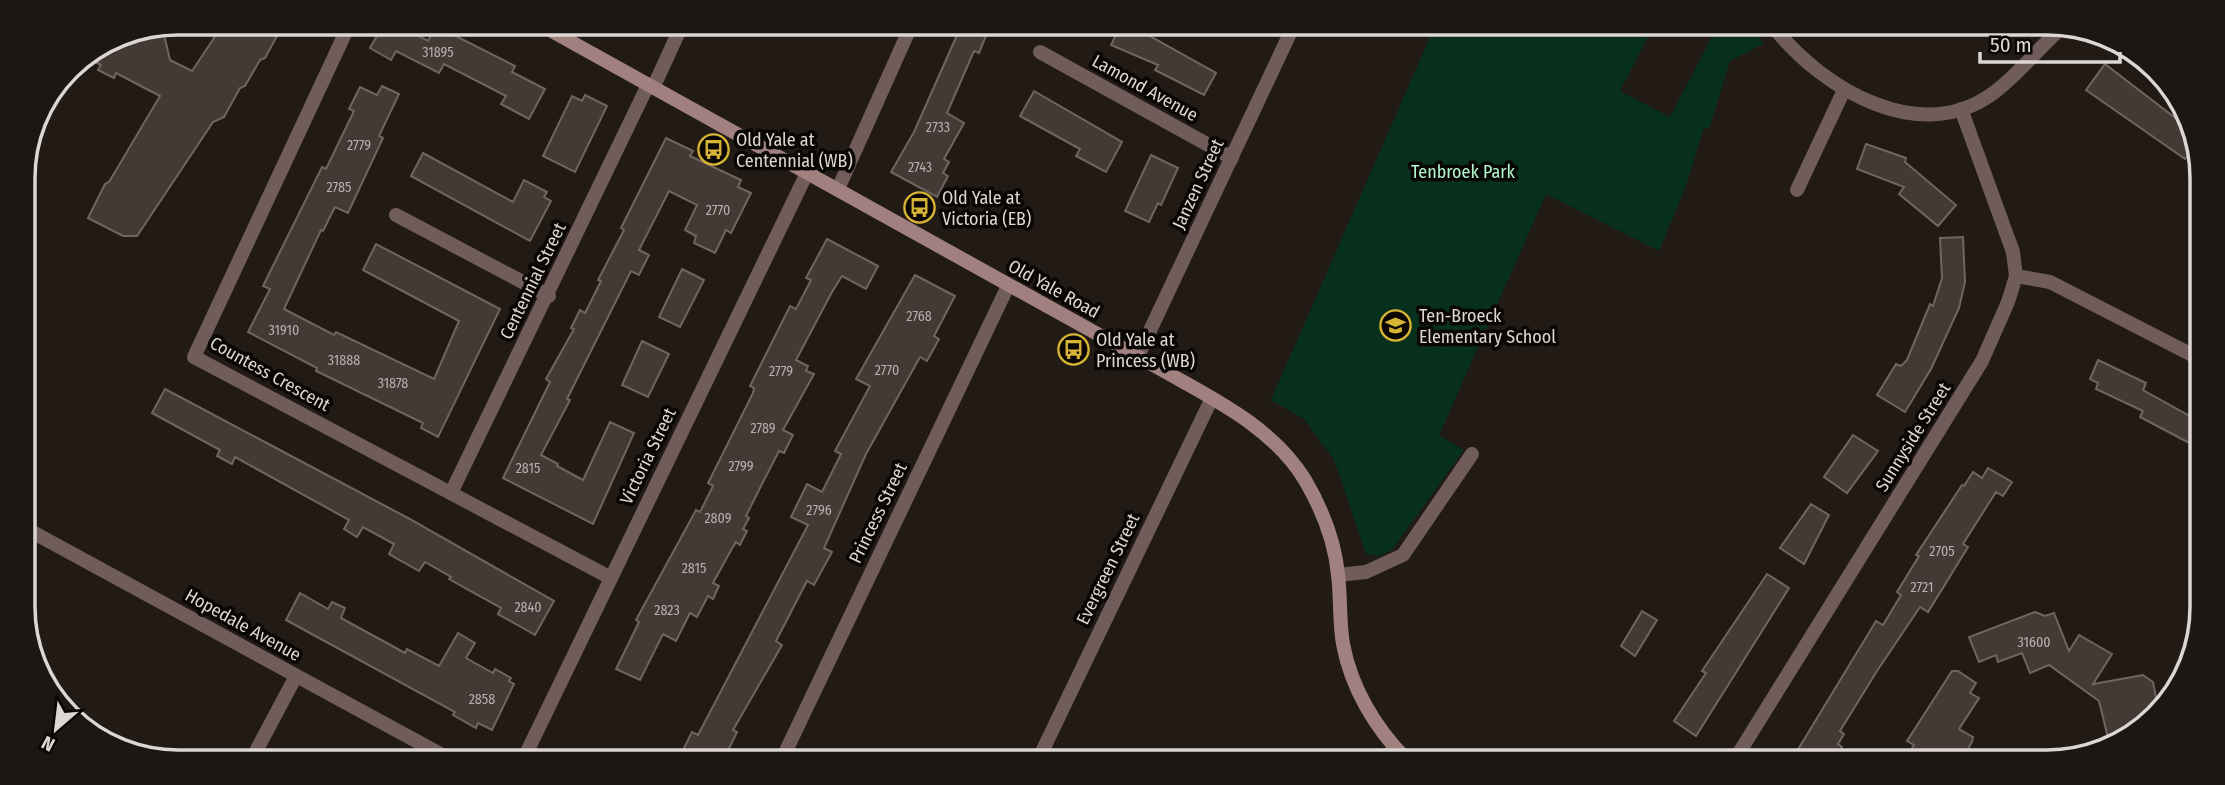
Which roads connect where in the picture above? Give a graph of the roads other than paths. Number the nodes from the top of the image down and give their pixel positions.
1 (344, 35) edge
2 (559, 35) edge
3 (677, 35) edge
4 (907, 35) edge
5 (1289, 35) edge
6 (1781, 35) edge
7 (2053, 35) edge
8 (1040, 52) dead end
9 (650, 86) junction
10 (1844, 90) junction
11 (1961, 109) junction
12 (1232, 158) junction
13 (807, 173) junction
14 (838, 189) junction
15 (1797, 190) dead end
16 (397, 215) dead end
17 (2016, 276) junction
18 (1008, 286) junction
19 (549, 296) junction
20 (2190, 354) edge
21 (1138, 356) junction
22 (1212, 398) junction
23 (1472, 454) dead end
24 (451, 493) junction
25 (35, 533) edge
26 (1338, 575) junction
27 (611, 578) junction
28 (296, 676) junction
29 (1395, 748) edge
30 (257, 750) edge
31 (433, 750) edge
32 (528, 750) edge
33 (786, 750) edge
34 (1043, 750) edge
35 (1741, 750) edge

1 - 24 street, Countess Crescent
2 - 9 street, Old Yale Road
3 - 9 street, Centennial Street
4 - 14 street
5 - 12 street, Janzen Street
6 - 10 street
7 - 11 street
8 - 12 street, Lamond Avenue
9 - 13 street, Old Yale Road
9 - 19 street, Centennial Street
10 - 11 street
10 - 15 street
11 - 17 street
12 - 21 street, Janzen Street
13 - 14 street, Old Yale Road
13 - 27 street, Victoria Street
14 - 18 street, Old Yale Road
16 - 19 street
17 - 20 street
17 - 35 street, Sunnyside Street
18 - 21 street, Old Yale Road
18 - 33 street, Princess Street
19 - 24 street, Centennial Street
21 - 22 street, Old Yale Road
22 - 26 street, Old Yale Road
22 - 34 street, Evergreen Street
23 - 26 street
24 - 27 street, Countess Crescent
25 - 28 street, Hopedale Avenue
26 - 29 street, Old Yale Road
27 - 32 street, Victoria Street
28 - 30 street
28 - 31 street, Hopedale Avenue

